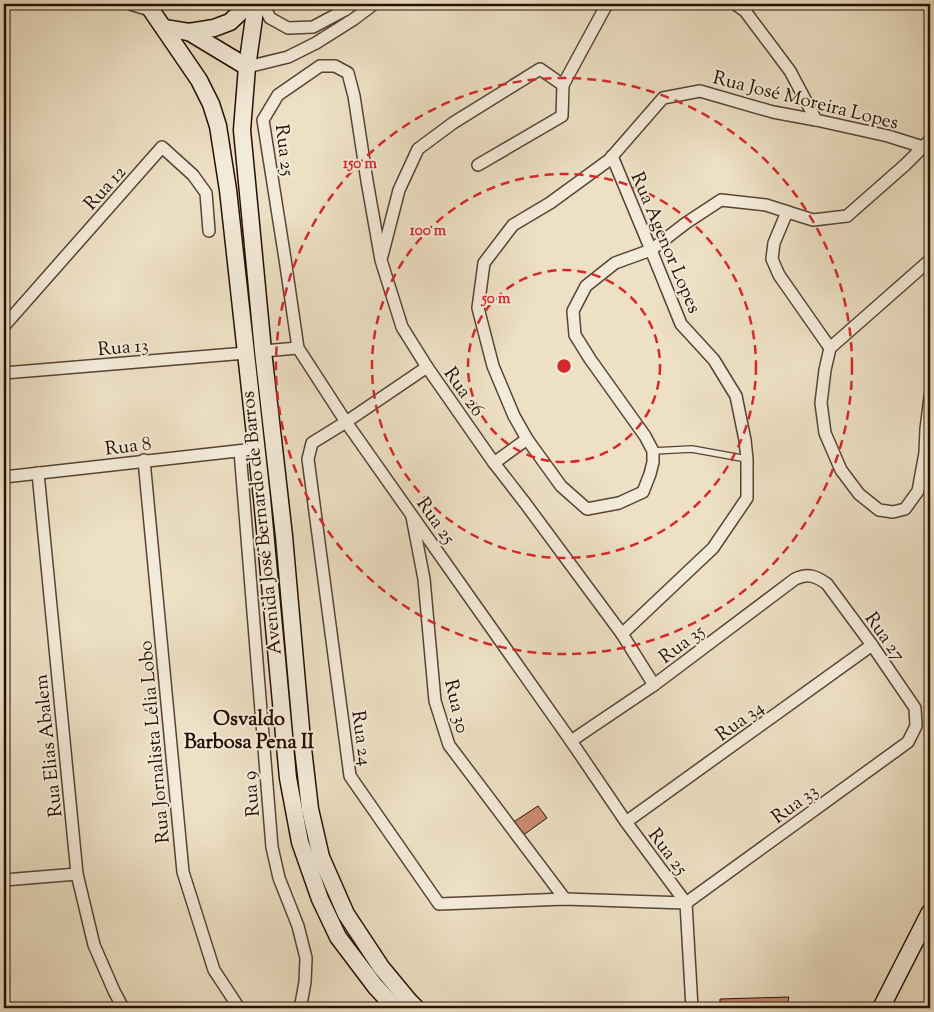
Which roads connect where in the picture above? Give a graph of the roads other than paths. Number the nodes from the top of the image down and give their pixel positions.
1 (130, 4) edge
2 (249, 4) edge
3 (256, 4) edge
4 (264, 4) edge
5 (353, 4) edge
6 (374, 4) edge
7 (607, 4) edge
8 (735, 4) edge
9 (149, 7) edge
10 (164, 28) junction
11 (189, 32) junction
12 (246, 67) junction
13 (348, 73) joint
14 (563, 85) junction
15 (816, 120) junction
16 (927, 144) edge
17 (612, 156) junction
18 (478, 165) dead end
19 (788, 212) junction
20 (209, 231) dead end
21 (652, 250) junction
22 (381, 260) junction
23 (930, 260) edge
24 (4, 326) edge
25 (298, 348) junction
26 (830, 348) junction
27 (263, 351) junction
28 (246, 354) junction
29 (427, 367) junction
30 (4, 373) edge
31 (930, 396) edge
32 (346, 422) junction
33 (527, 439) junction
34 (256, 449) junction
35 (240, 451) junction
36 (653, 451) junction
37 (928, 453) edge
38 (746, 459) junction
39 (144, 460) junction
40 (494, 463) junction
41 (38, 473) junction
42 (4, 477) edge
43 (411, 513) junction
44 (811, 575) joint
45 (622, 634) junction
46 (872, 645) junction
47 (654, 686) junction
48 (916, 726) joint
49 (571, 741) junction
50 (626, 822) junction
51 (77, 874) junction
52 (4, 880) edge
53 (565, 899) junction
54 (686, 903) junction
55 (930, 912) edge
56 (122, 1008) edge
57 (239, 1008) edge
58 (299, 1008) edge
59 (395, 1008) edge
60 (416, 1008) edge
61 (692, 1008) edge
62 (881, 1008) edge

1 - 9 street
2 - 11 main road
3 - 12 main road, Avenida José Bernardo de Barros
4 - 5 street
6 - 12 street
7 - 14 street
8 - 15 street
9 - 10 main road, Avenida José Bernardo de Barros
10 - 11 main road
10 - 28 main road, Avenida José Bernardo de Barros
11 - 12 main road
12 - 27 main road, Avenida José Bernardo de Barros
13 - 22 street, Rua 26
13 - 25 street, Rua 25
14 - 18 street
14 - 22 street
15 - 16 street, Rua José Moreira Lopes
15 - 17 street, Rua José Moreira Lopes
16 - 19 street, Rua José Moreira Lopes
17 - 21 street, Rua Agenor Lopes
17 - 33 street, Rua José Moreira Lopes
19 - 21 street, Rua José Moreira Lopes
19 - 26 street
20 - 24 street, Rua 12
21 - 36 street, Rua José Moreira Lopes
21 - 38 street, Rua Agenor Lopes
22 - 29 street, Rua 26
23 - 26 street
25 - 27 street
25 - 32 street, Rua 25
26 - 37 street
27 - 60 main road, Avenida José Bernardo de Barros
28 - 30 street, Rua 13
28 - 34 main road, Avenida José Bernardo de Barros
29 - 32 street, Rua 24
29 - 40 street, Rua 26
31 - 37 street
32 - 43 street, Rua 25
32 - 53 street, Rua 24
33 - 36 street, Rua José Moreira Lopes
33 - 40 street
34 - 35 street, Rua 8
34 - 59 main road, Avenida José Bernardo de Barros
35 - 39 street, Rua 8
35 - 58 street, Rua 9
36 - 38 lane
38 - 45 street, Rua Agenor Lopes
39 - 41 street, Rua 8
39 - 57 street, Rua Jornalista Lélia Lobo
40 - 45 street, Rua 26
41 - 42 street, Rua 8
41 - 51 street, Rua Elias Abalem
43 - 49 street, Rua 25
43 - 53 street, Rua 30
44 - 46 street, Rua 27
44 - 47 street, Rua 35
45 - 47 street, Rua 26
46 - 48 street, Rua 27
46 - 50 street, Rua 34
47 - 49 street, Rua 35
48 - 54 street, Rua 33
49 - 50 street, Rua 25
50 - 54 street, Rua 25
51 - 52 street
51 - 56 street, Rua Elias Abalem
53 - 54 street, Rua 24
54 - 61 street, Rua 25
55 - 62 main road

